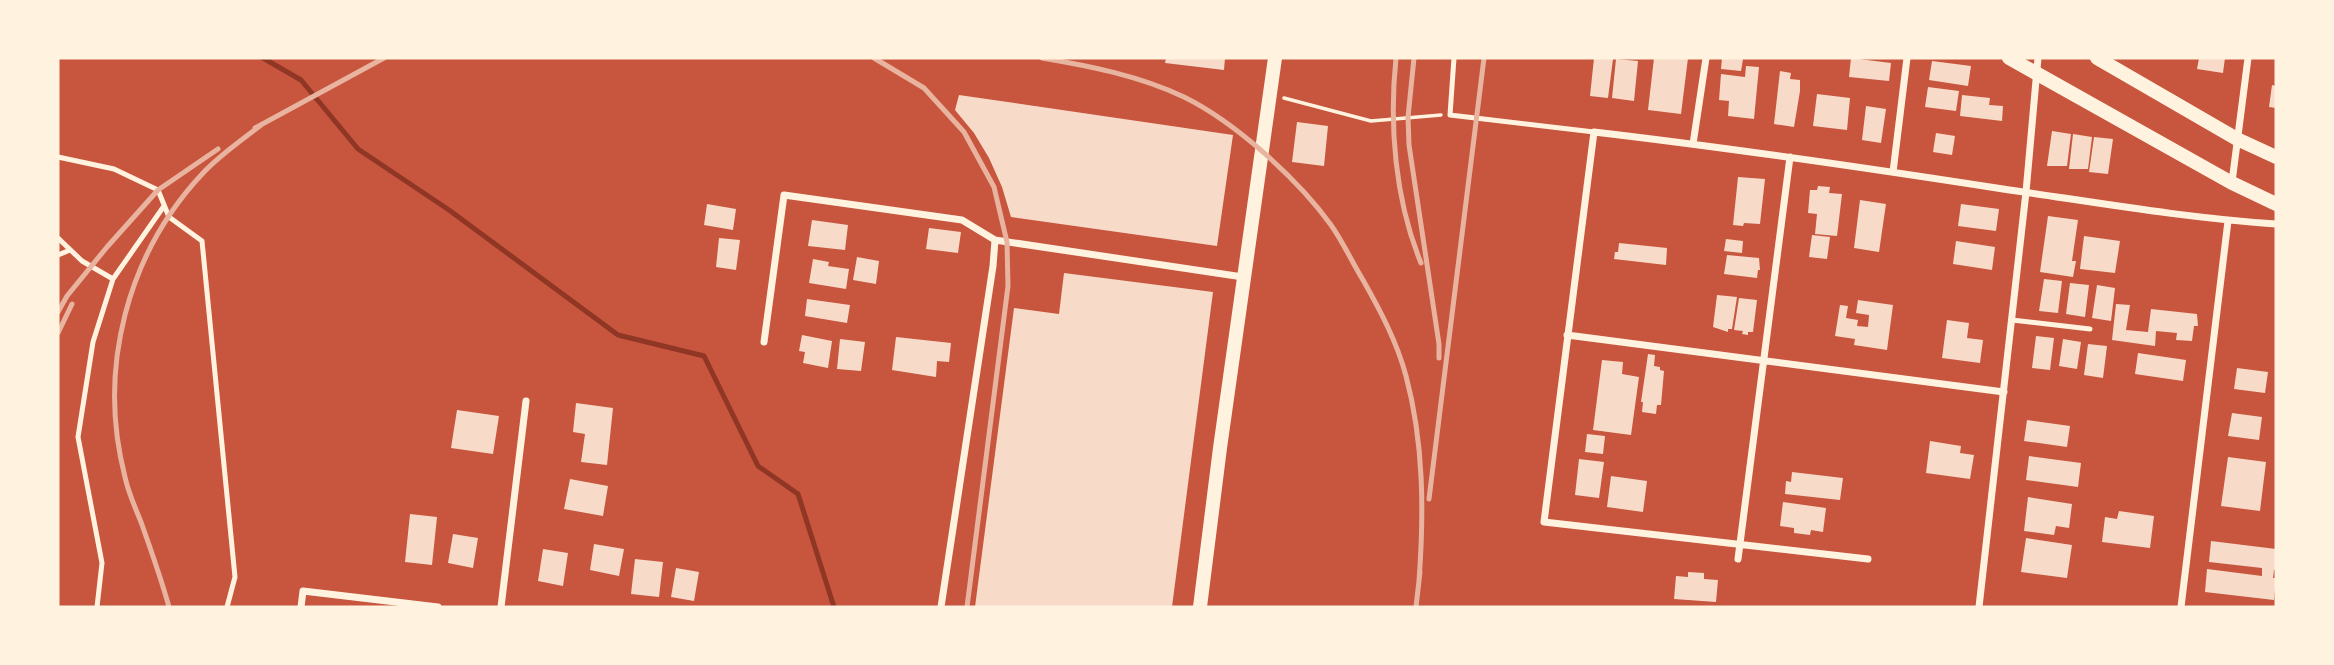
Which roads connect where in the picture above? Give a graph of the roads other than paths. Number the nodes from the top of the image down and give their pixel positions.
1 (1275, 58) edge
2 (1454, 58) edge
3 (1706, 58) edge
4 (1907, 58) edge
5 (2009, 58) edge
6 (2097, 58) edge
7 (2248, 58) edge
8 (2038, 65) edge
9 (1594, 132) junction
10 (2237, 139) junction
11 (1693, 144) junction
12 (1790, 156) junction
13 (58, 157) edge
14 (2276, 157) edge
15 (1893, 172) junction
16 (2232, 183) junction
17 (2026, 192) junction
18 (2276, 204) edge
19 (164, 206) junction
20 (2228, 221) junction
21 (2276, 224) edge
22 (58, 238) edge
23 (995, 240) junction
24 (70, 250) junction
25 (58, 255) edge
26 (1243, 277) junction
27 (113, 279) junction
28 (2012, 320) junction
29 (2090, 329) dead end
30 (1567, 335) junction
31 (764, 342) dead end
32 (1764, 361) junction
33 (2004, 392) junction
34 (526, 401) dead end
35 (1740, 545) junction
36 (1738, 559) dead end
37 (1868, 559) dead end
38 (365, 599) junction
39 (97, 607) edge
40 (227, 607) edge
41 (301, 607) edge
42 (369, 607) edge
43 (438, 607) edge
44 (501, 607) edge
45 (941, 607) edge
46 (1200, 607) edge
47 (1979, 607) edge
48 (2181, 607) edge

1 - 26 main road
2 - 9 lane
3 - 11 street
4 - 15 street
5 - 8 main road
6 - 10 main road
7 - 10 street
8 - 16 main road
8 - 17 street
9 - 11 street
9 - 30 street
10 - 14 main road
10 - 16 street
11 - 12 street
12 - 15 street
12 - 32 street
13 - 19 lane
15 - 17 street
16 - 18 main road
17 - 20 street
17 - 28 street
19 - 27 lane
19 - 40 lane
20 - 21 street
20 - 48 street
22 - 24 lane
23 - 26 street
23 - 31 street
23 - 45 street
24 - 25 lane
24 - 27 lane
26 - 46 main road
27 - 39 lane
28 - 29 lane
28 - 33 street
30 - 32 street
30 - 35 street
32 - 33 street
32 - 35 street
33 - 47 street
34 - 44 street
35 - 36 street
35 - 37 street
38 - 41 street
38 - 42 lane
38 - 43 street

